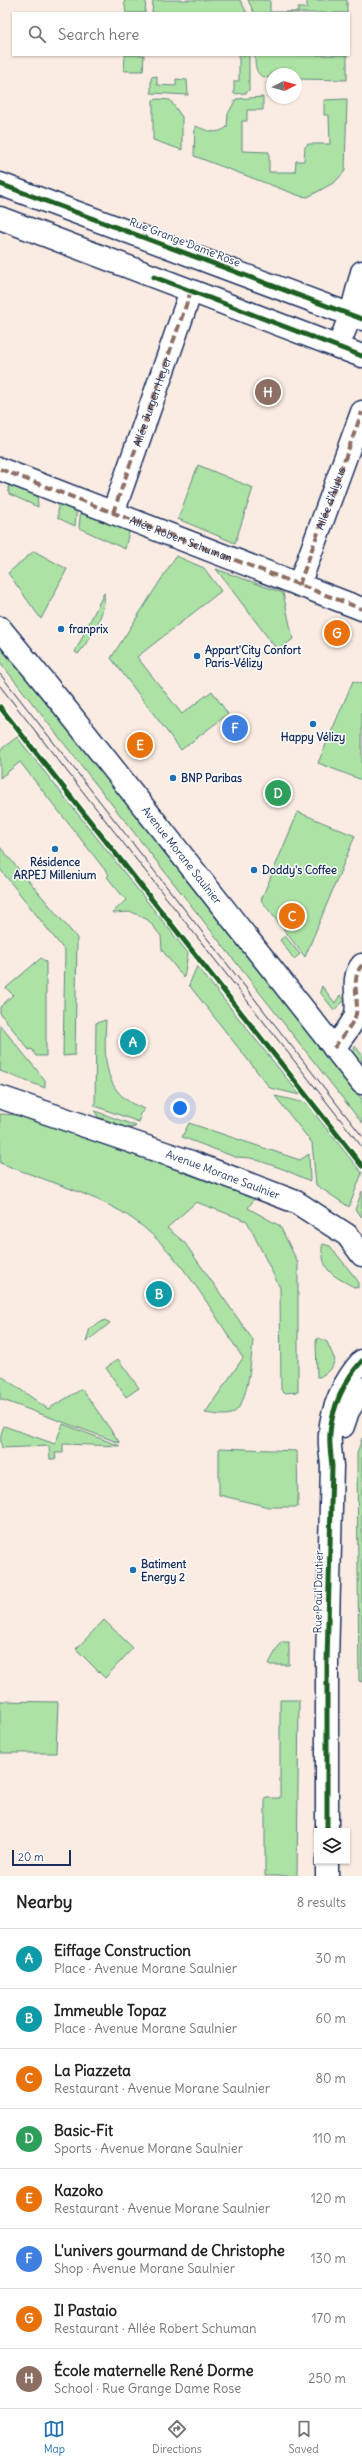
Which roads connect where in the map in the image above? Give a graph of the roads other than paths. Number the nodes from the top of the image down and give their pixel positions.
1 (0, 184) edge
2 (0, 218) edge
3 (362, 272) edge
4 (191, 291) junction
5 (356, 316) edge
6 (338, 347) junction
7 (362, 356) edge
8 (362, 412) edge
9 (0, 469) edge
10 (114, 513) junction
11 (299, 585) junction
12 (362, 609) edge
13 (0, 628) edge
14 (362, 965) edge
15 (334, 1048) junction
16 (362, 1084) edge
17 (5, 1102) edge
18 (362, 1255) edge
19 (362, 1361) edge
20 (362, 1389) edge
21 (332, 1466) junction
22 (327, 1828) edge
23 (327, 1864) edge
24 (327, 1876) edge

1 - 5 street, Rue Grange Dame Rose
2 - 4 street
3 - 5 street
4 - 6 street
4 - 10 street, Allée Jurgen Heyer
5 - 6 street
6 - 7 street
8 - 11 street, Allée d'Alytus
9 - 10 street, Allée Robert Schuman
10 - 11 street, Allée Robert Schuman
11 - 12 street, Allée Robert Schuman
13 - 15 street, Avenue Morane Saulnier
14 - 15 street
15 - 16 street, Avenue Morane Saulnier
17 - 18 street, Avenue Morane Saulnier
19 - 21 street, Rue Paul Dautier
20 - 21 street, Rue Paul Dautier
21 - 22 street, Rue Paul Dautier
23 - 24 street

